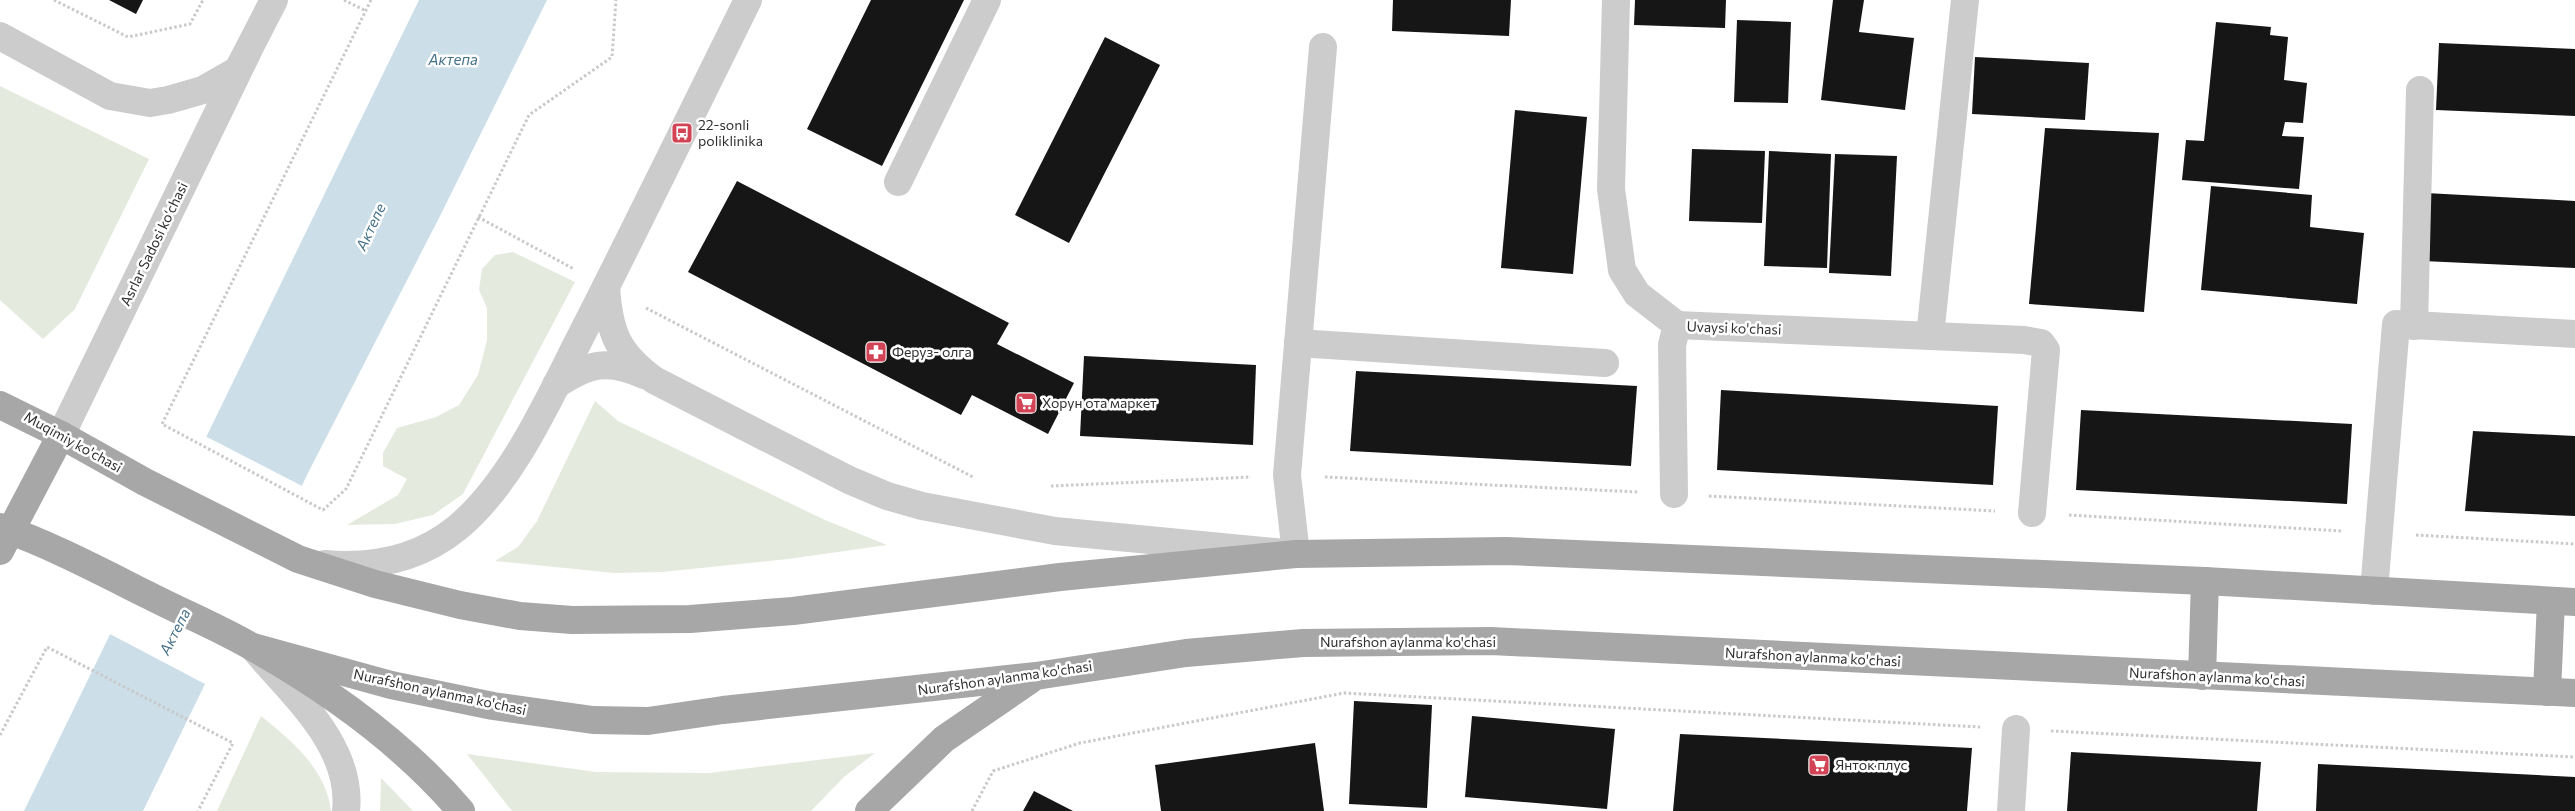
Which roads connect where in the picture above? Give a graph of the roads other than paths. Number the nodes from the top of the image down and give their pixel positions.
1 (274, 0) edge
2 (748, 0) edge
3 (987, 0) edge
4 (1616, 0) edge
5 (1965, 0) edge
6 (0, 36) edge
7 (1323, 47) dead end
8 (247, 53) junction
9 (2420, 90) dead end
10 (898, 182) dead end
11 (606, 287) junction
12 (1677, 326) junction
13 (2414, 326) junction
14 (2575, 334) edge
15 (1930, 336) junction
16 (1298, 343) junction
17 (1605, 363) dead end
18 (654, 380) junction
19 (556, 385) junction
20 (2, 403) edge
21 (61, 435) junction
22 (1674, 494) road end
23 (2032, 513) road end
24 (4, 537) edge
25 (1296, 554) junction
26 (298, 559) junction
27 (2205, 581) junction
28 (2374, 591) junction
29 (2563, 602) edge
30 (253, 647) junction
31 (1036, 676) junction
32 (2202, 676) junction
33 (2547, 692) junction
34 (2575, 693) edge
35 (2016, 729) road end
36 (346, 811) edge
37 (461, 811) edge
38 (869, 811) edge
39 (2011, 811) edge

1 - 8 street, Asrlar Sadosi ko‘chasi
2 - 11 street
3 - 10 street
4 - 12 street
5 - 15 street
6 - 8 street, Asrlar Sadosi ko‘chasi
7 - 16 street
8 - 21 street, Asrlar Sadosi ko‘chasi
9 - 13 street
11 - 18 street
11 - 19 street
12 - 15 street, Uvaysi ko'chasi
12 - 22 street, Uvaysi ko'chasi
13 - 14 street
13 - 28 street
15 - 23 street, Uvaysi ko'chasi
16 - 17 street
16 - 25 street
18 - 19 street
18 - 25 street
19 - 26 street
20 - 21 main road, Muqimiy ko'chasi
21 - 24 main road
21 - 26 main road, Muqimiy ko'chasi
24 - 30 main road
25 - 26 main road
25 - 27 main road
27 - 28 main road
27 - 32 main road
28 - 29 main road
29 - 33 main road
30 - 31 main road, Nurafshon aylanma ko'chasi
30 - 36 street
30 - 37 main road
31 - 32 main road, Nurafshon aylanma ko'chasi
31 - 38 main road
32 - 33 main road, Nurafshon aylanma ko'chasi
33 - 34 main road, Nurafshon aylanma ko'chasi
35 - 39 street

